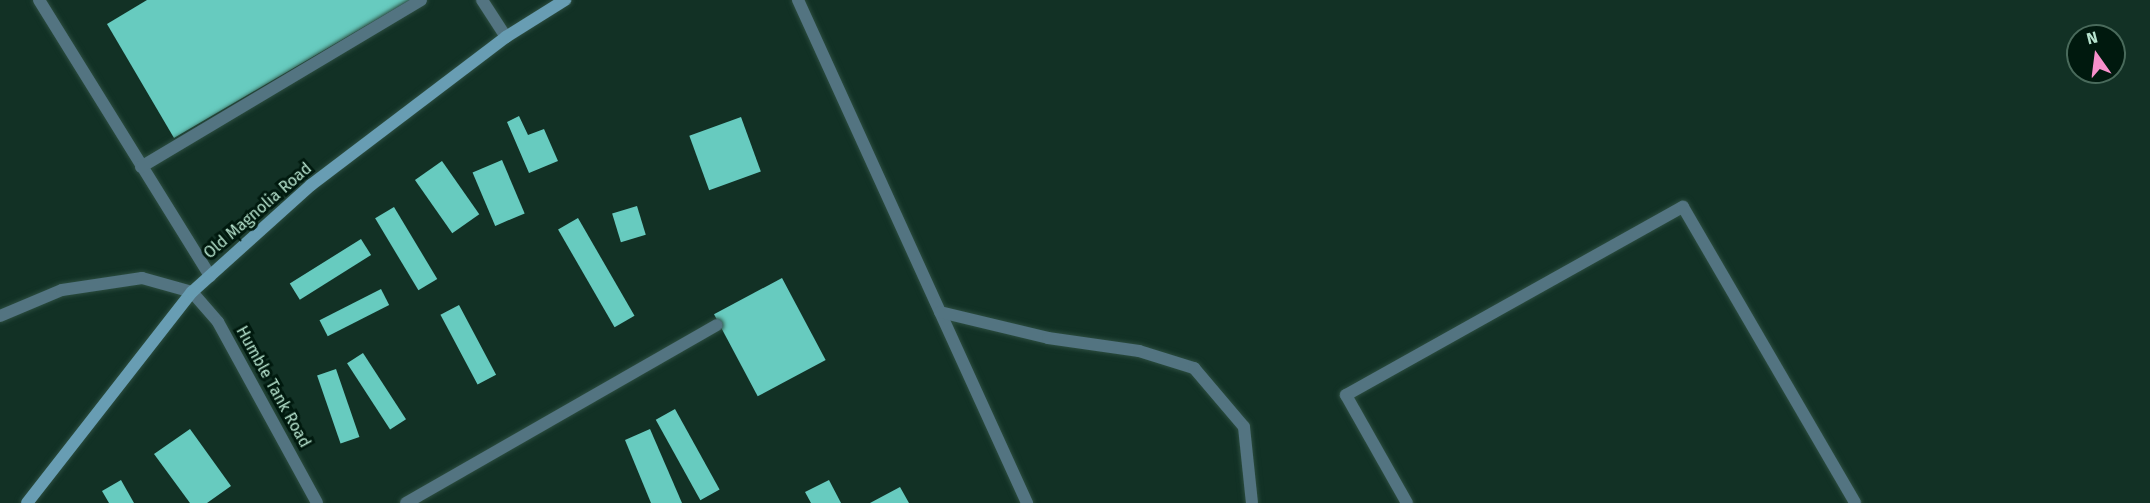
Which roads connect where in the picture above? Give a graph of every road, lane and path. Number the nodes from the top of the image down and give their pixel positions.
1 (39, 0) edge
2 (421, 0) edge
3 (483, 0) edge
4 (566, 0) edge
5 (798, 0) edge
6 (506, 37) junction
7 (141, 167) junction
8 (210, 276) junction
9 (192, 292) junction
10 (940, 312) junction
11 (0, 316) edge
12 (717, 325) dead end
13 (27, 503) edge
14 (317, 503) edge
15 (406, 503) edge
16 (1027, 503) edge
17 (1252, 503) edge
18 (1407, 503) edge
19 (1855, 503) edge

1 - 7 street
2 - 7 street
3 - 6 street
4 - 6 street, Old Magnolia Road
5 - 10 street
6 - 8 street, Old Magnolia Road
7 - 8 street
8 - 9 street, Old Magnolia Road
9 - 11 street
9 - 13 street, Old Magnolia Road
9 - 14 street, Humble Tank Road
10 - 16 street
10 - 17 street
12 - 15 street
18 - 19 street

